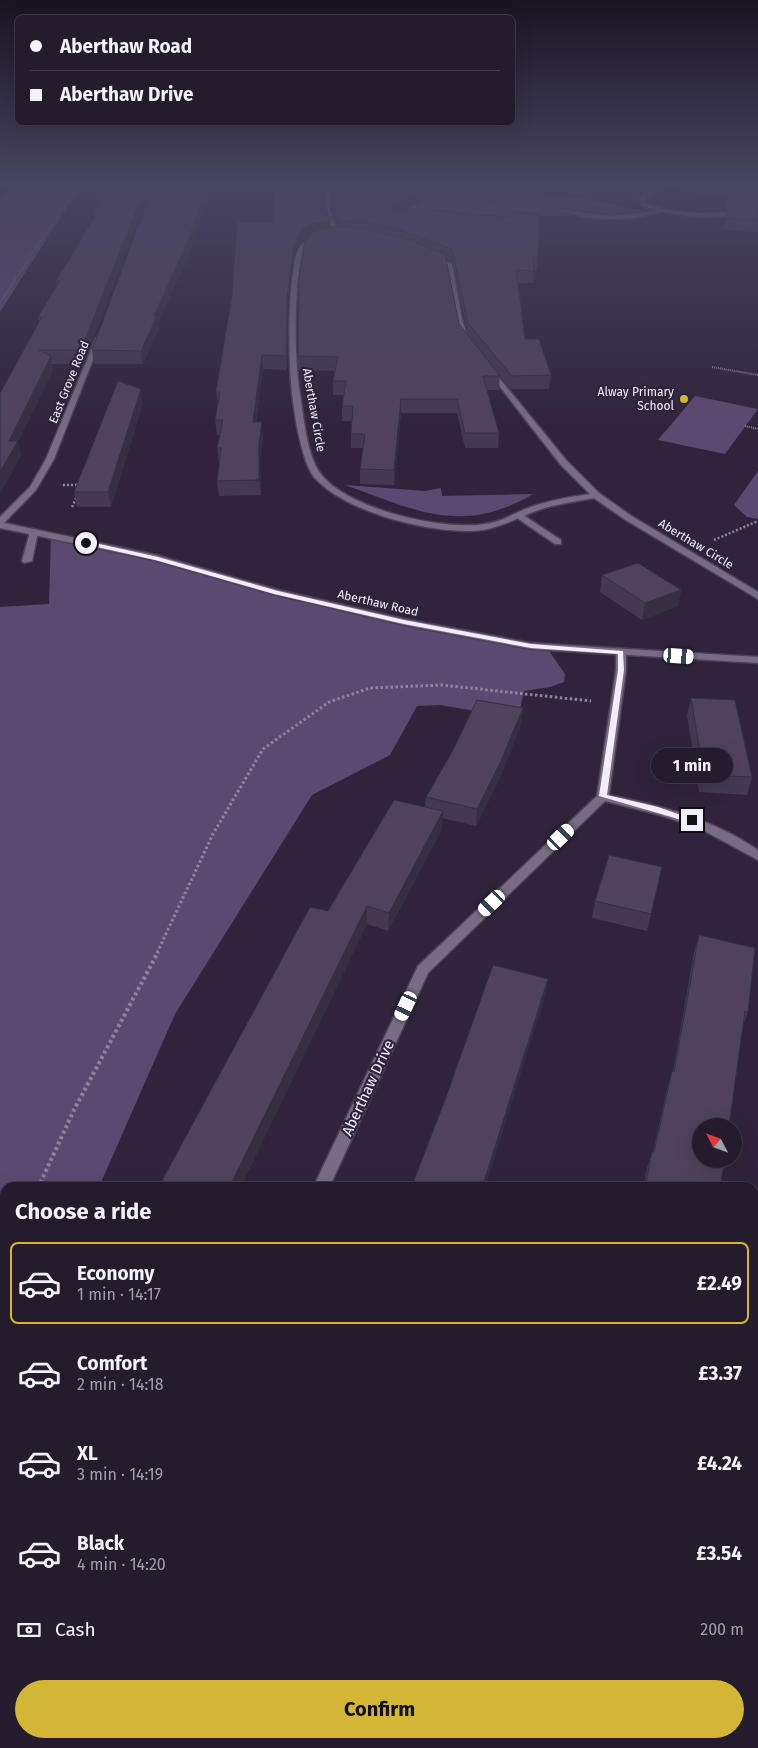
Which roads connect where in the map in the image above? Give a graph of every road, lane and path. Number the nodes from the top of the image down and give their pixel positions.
1 (26, 264) edge
2 (298, 264) edge
3 (448, 264) edge
4 (0, 303) edge
5 (100, 335) edge
6 (472, 347) edge
7 (482, 360) edge
8 (712, 367) dead end
9 (758, 375) edge
10 (745, 426) dead end
11 (758, 429) edge
12 (74, 485) dead end
13 (596, 495) junction
14 (72, 507) dead end
15 (520, 516) junction
16 (758, 521) edge
17 (0, 523) edge
18 (34, 532) junction
19 (558, 542) dead end
20 (686, 553) junction
21 (27, 561) dead end
22 (758, 596) edge
23 (621, 652) junction
24 (758, 660) edge
25 (616, 700) junction
26 (602, 796) junction
27 (758, 856) edge
28 (41, 1182) edge
29 (324, 1182) edge

1 - 4 path
2 - 15 street, Aberthaw Circle
3 - 6 street
5 - 17 street, East Grove Road
7 - 13 street, Aberthaw Circle
8 - 9 path
10 - 11 path
12 - 14 path
13 - 15 street, Aberthaw Circle
13 - 20 street, Aberthaw Circle
15 - 19 street
16 - 20 path
17 - 18 street, Aberthaw Road
18 - 21 street
18 - 23 street, Aberthaw Road
20 - 22 street, Aberthaw Circle
23 - 24 street, Aberthaw Road
23 - 25 street
25 - 26 street
25 - 28 path
26 - 27 street
26 - 29 street, Aberthaw Drive

